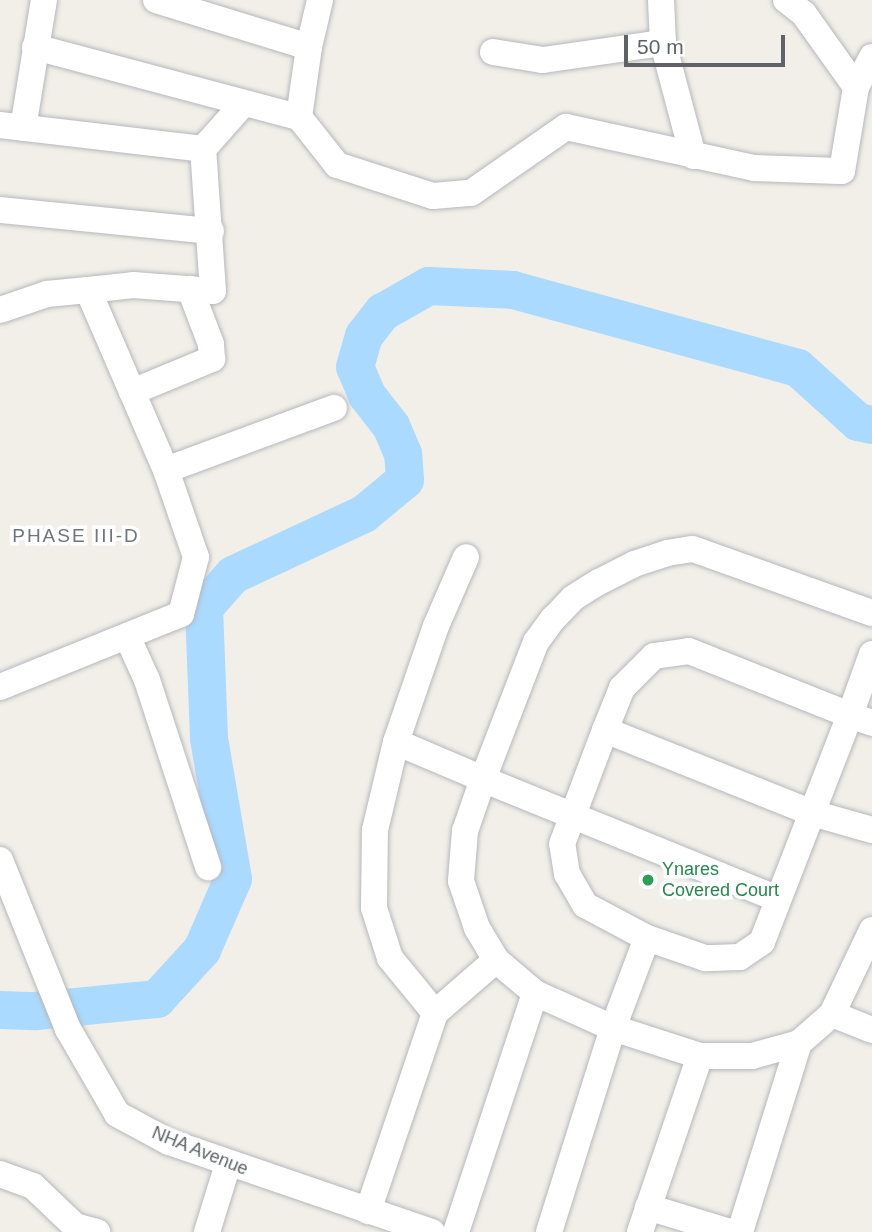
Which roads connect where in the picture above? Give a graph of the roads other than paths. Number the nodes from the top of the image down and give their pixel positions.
1 (44, 0) edge
2 (156, 0) edge
3 (320, 0) edge
4 (661, 0) edge
5 (786, 0) edge
6 (663, 43) junction
7 (35, 47) junction
8 (309, 47) junction
9 (493, 52) dead end
10 (872, 57) edge
11 (856, 87) junction
12 (243, 104) junction
13 (299, 117) junction
14 (12, 126) edge
15 (203, 149) junction
16 (693, 156) junction
17 (0, 210) edge
18 (211, 231) junction
19 (190, 289) junction
20 (88, 290) junction
21 (0, 310) edge
22 (132, 392) junction
23 (334, 408) dead end
24 (166, 470) junction
25 (466, 557) dead end
26 (872, 613) edge
27 (127, 636) junction
28 (872, 654) edge
29 (0, 687) edge
30 (861, 719) edge
31 (605, 730) junction
32 (397, 742) junction
33 (483, 779) junction
34 (812, 813) junction
35 (573, 814) junction
36 (872, 830) edge
37 (0, 860) edge
38 (208, 867) dead end
39 (778, 899) junction
40 (872, 930) edge
41 (647, 938) junction
42 (496, 960) junction
43 (535, 993) junction
44 (435, 1013) junction
45 (832, 1014) junction
46 (613, 1028) junction
47 (872, 1030) edge
48 (799, 1043) junction
49 (700, 1056) junction
50 (228, 1164) junction
51 (0, 1174) edge
52 (368, 1211) junction
53 (644, 1220) edge
54 (97, 1232) edge
55 (207, 1232) edge
56 (432, 1232) edge
57 (456, 1232) edge
58 (549, 1232) edge
59 (730, 1232) edge
60 (740, 1232) edge

1 - 7 street
2 - 8 street
3 - 8 street
4 - 6 street
5 - 11 street
6 - 9 street
6 - 16 street
7 - 12 street
7 - 14 street
8 - 13 street
10 - 11 street
11 - 16 street
12 - 13 street
12 - 15 street
13 - 16 street
14 - 15 street
15 - 18 street
17 - 18 street
18 - 19 street
19 - 20 street
19 - 22 street
20 - 21 street
20 - 22 street
22 - 24 street
23 - 24 street
24 - 27 street
25 - 32 street
26 - 33 street
27 - 29 street
27 - 38 street
28 - 30 street
30 - 31 street
30 - 34 street
31 - 34 street
31 - 35 street
32 - 33 street
32 - 44 street
33 - 35 street
33 - 42 street
34 - 36 street
34 - 39 street
35 - 39 street
35 - 41 street
37 - 50 street, NHA Avenue
39 - 41 street
40 - 45 street
41 - 46 street
42 - 43 street
42 - 44 street
43 - 46 street
43 - 57 street
44 - 52 street
45 - 47 street
45 - 48 street
46 - 49 street
46 - 58 street
48 - 49 street
48 - 60 street
49 - 53 street
50 - 52 street, NHA Avenue
50 - 55 street
51 - 54 street
52 - 56 street, NHA Avenue
53 - 59 street

